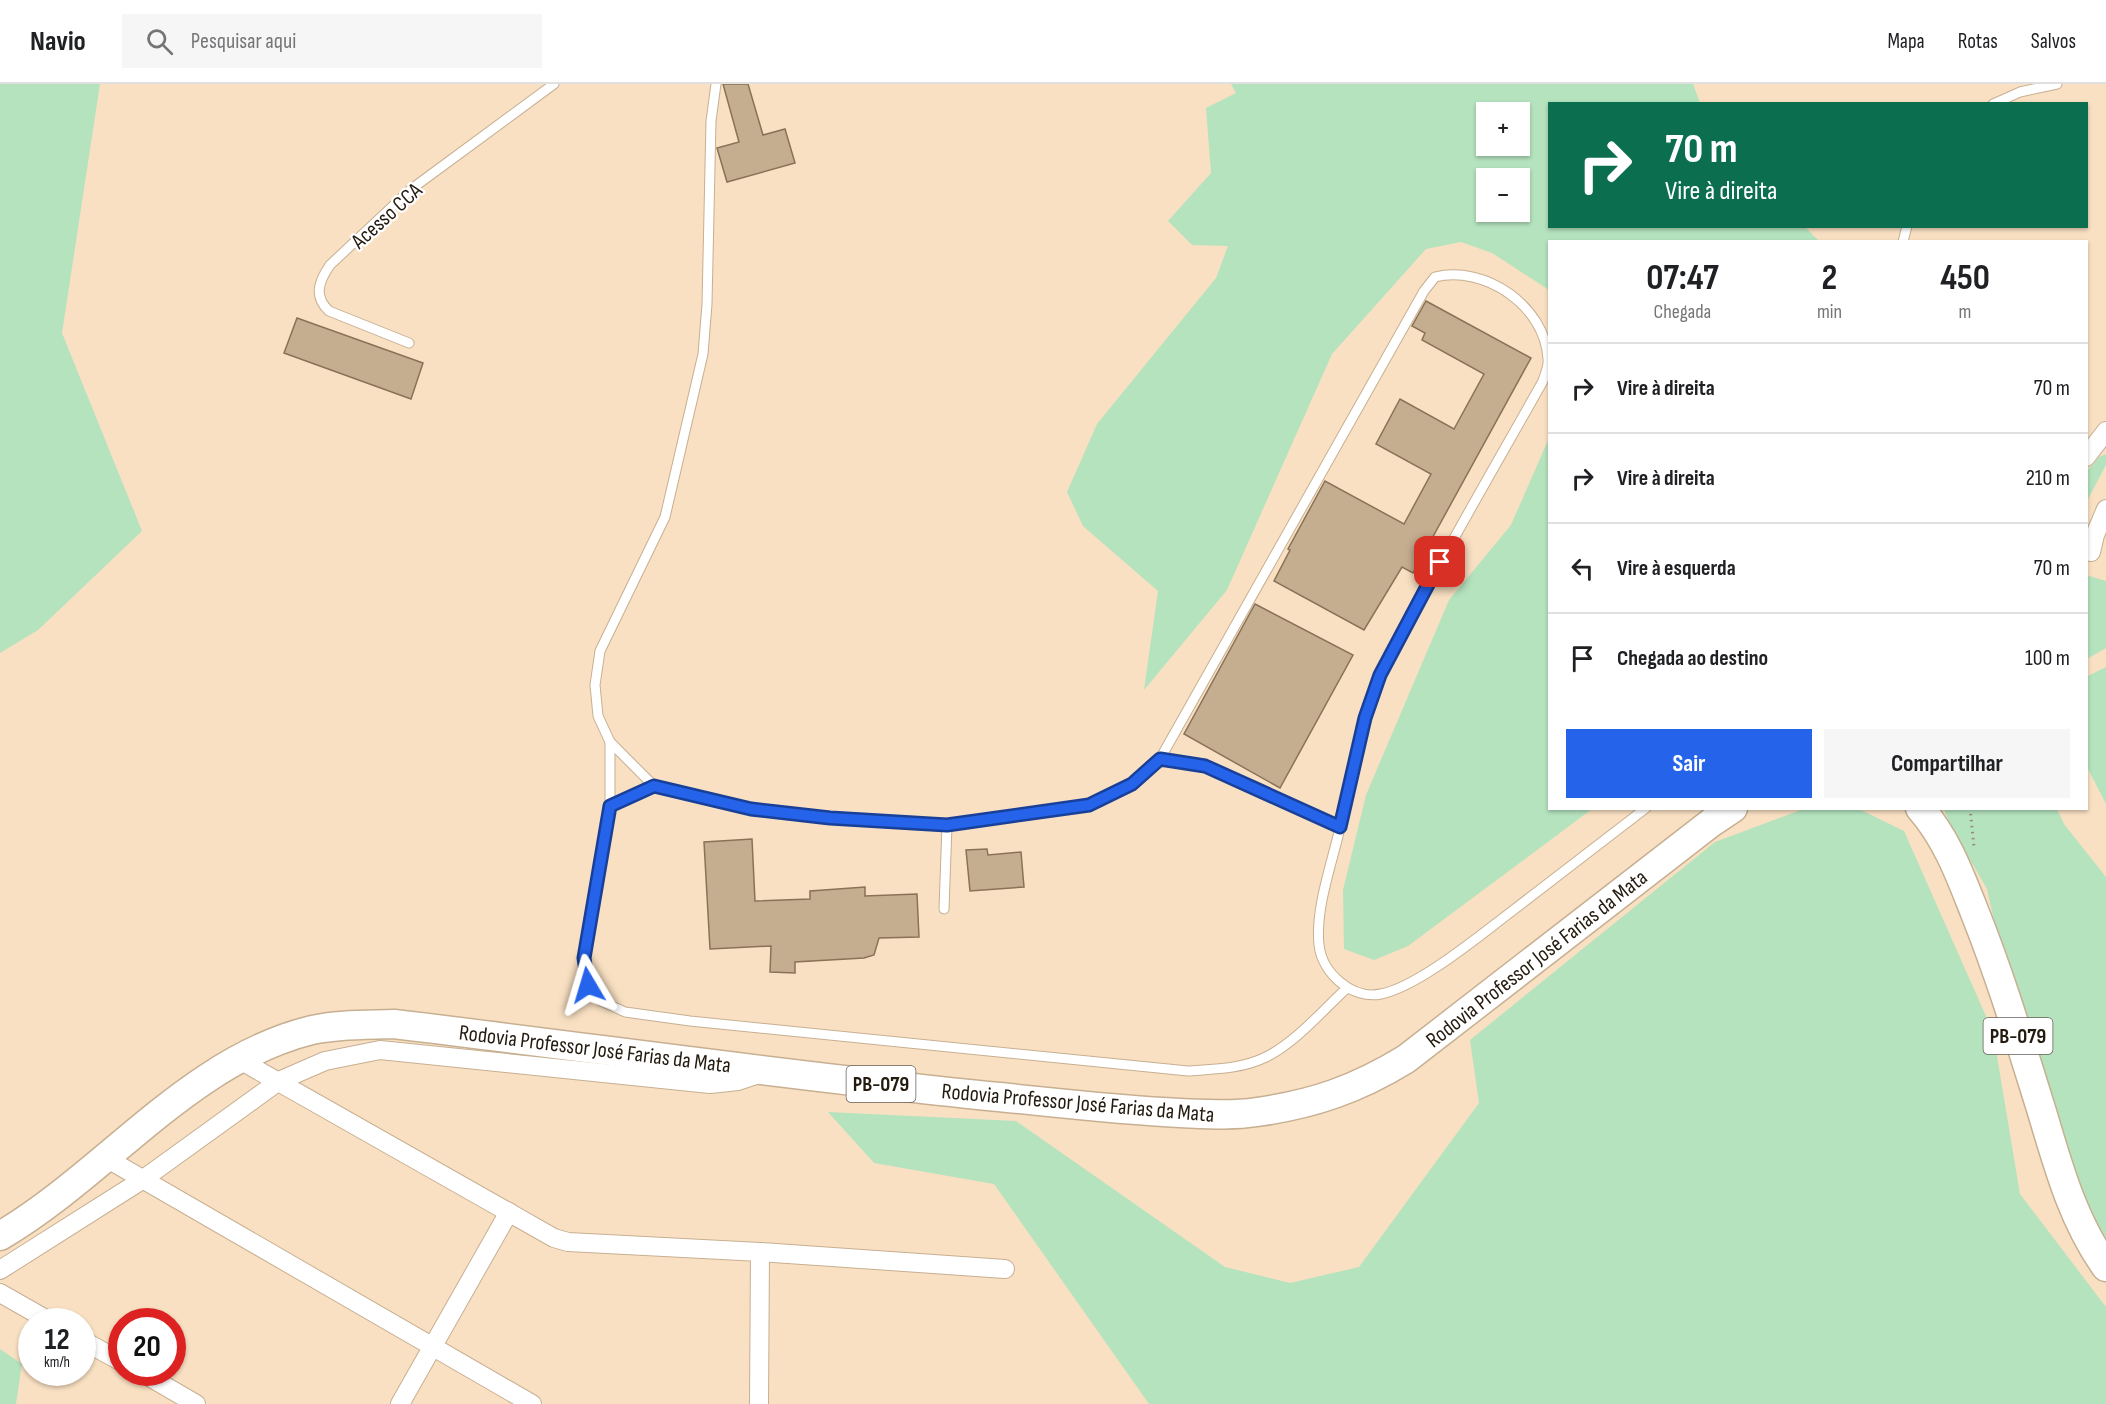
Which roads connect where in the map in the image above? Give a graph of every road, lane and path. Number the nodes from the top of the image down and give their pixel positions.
1 (554, 84) edge
2 (716, 84) edge
3 (2057, 84) edge
4 (1998, 102) edge
5 (409, 343) dead end
6 (2106, 431) edge
7 (2088, 454) edge
8 (2106, 509) edge
9 (2091, 552) dead end
10 (610, 742) junction
11 (1160, 759) junction
12 (654, 786) junction
13 (610, 806) junction
14 (1643, 810) edge
15 (1730, 810) edge
16 (1922, 810) edge
17 (947, 825) junction
18 (1340, 827) junction
19 (944, 909) dead end
20 (1347, 988) junction
21 (238, 1059) junction
22 (769, 1070) junction
23 (279, 1081) junction
24 (106, 1158) junction
25 (142, 1180) junction
26 (509, 1212) junction
27 (0, 1236) edge
28 (760, 1252) junction
29 (2106, 1268) edge
30 (1005, 1269) dead end
31 (0, 1270) edge
32 (0, 1293) edge
33 (26, 1308) edge
34 (433, 1347) junction
35 (165, 1386) edge
36 (196, 1404) edge
37 (400, 1404) edge
38 (532, 1404) edge
39 (759, 1404) edge

1 - 5 lane, Acesso CCA
2 - 10 lane
3 - 4 lane
6 - 7 street
8 - 9 street
10 - 12 lane
10 - 13 lane
11 - 17 lane
11 - 18 lane
11 - 18 lane
12 - 13 lane
12 - 17 lane
13 - 20 lane
14 - 20 lane
15 - 22 main road, Rodovia Professor José Farias da Mata / PB-079
16 - 29 main road, PB-079
17 - 19 lane
18 - 20 lane
21 - 22 main road, Rodovia Professor José Farias da Mata / PB-079
21 - 23 street
21 - 24 main road, Rodovia Professor José Farias da Mata / PB-079
22 - 23 street
23 - 25 street
23 - 26 street
24 - 25 street
24 - 27 main road, Rodovia Professor José Farias da Mata / PB-079
25 - 31 street
25 - 34 street
26 - 28 street
26 - 34 street
28 - 30 street
28 - 39 street
32 - 33 street
34 - 37 street
34 - 38 street
35 - 36 street

